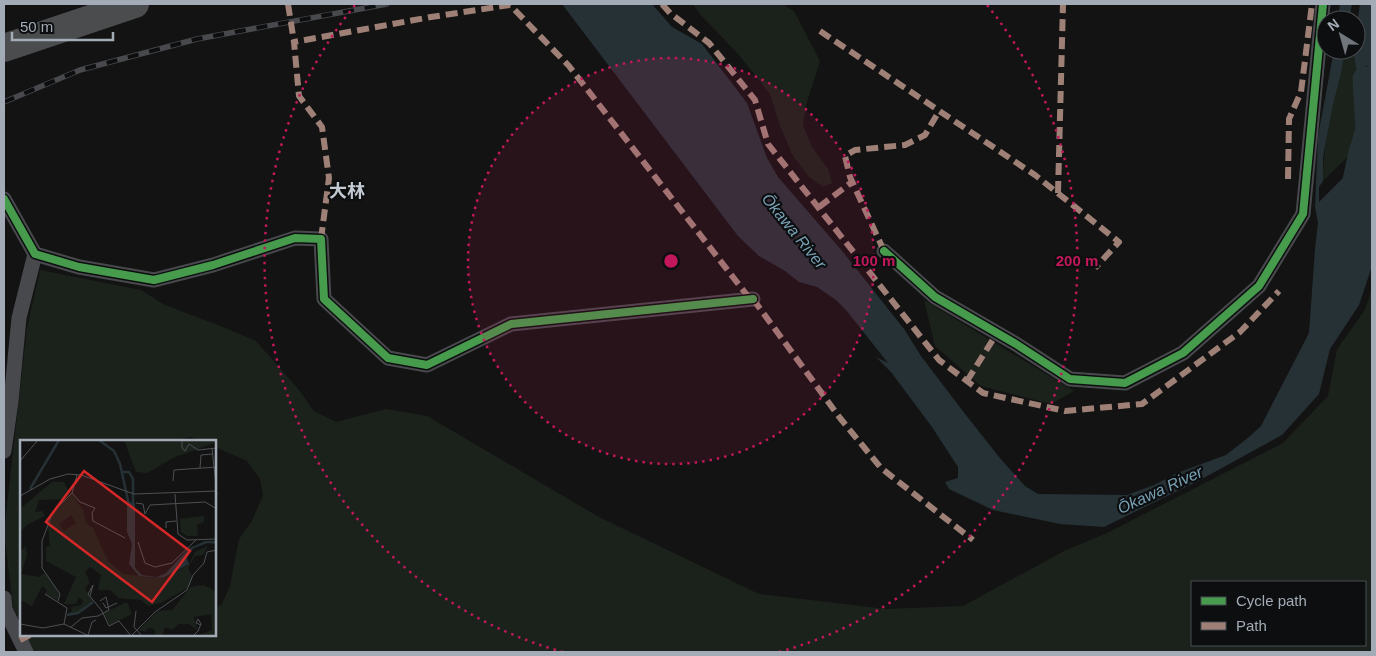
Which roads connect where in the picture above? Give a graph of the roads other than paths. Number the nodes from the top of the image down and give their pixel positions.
1 (135, 4) edge
2 (1324, 4) edge
3 (4, 48) edge
4 (4, 199) edge
5 (884, 251) dead end
6 (35, 254) junction
7 (753, 299) dead end
8 (5, 434) edge
9 (4, 451) edge
10 (4, 598) edge
11 (26, 652) edge

1 - 3 highway
2 - 5 street
4 - 6 street
6 - 7 street
6 - 8 street
8 - 9 street
10 - 11 street

